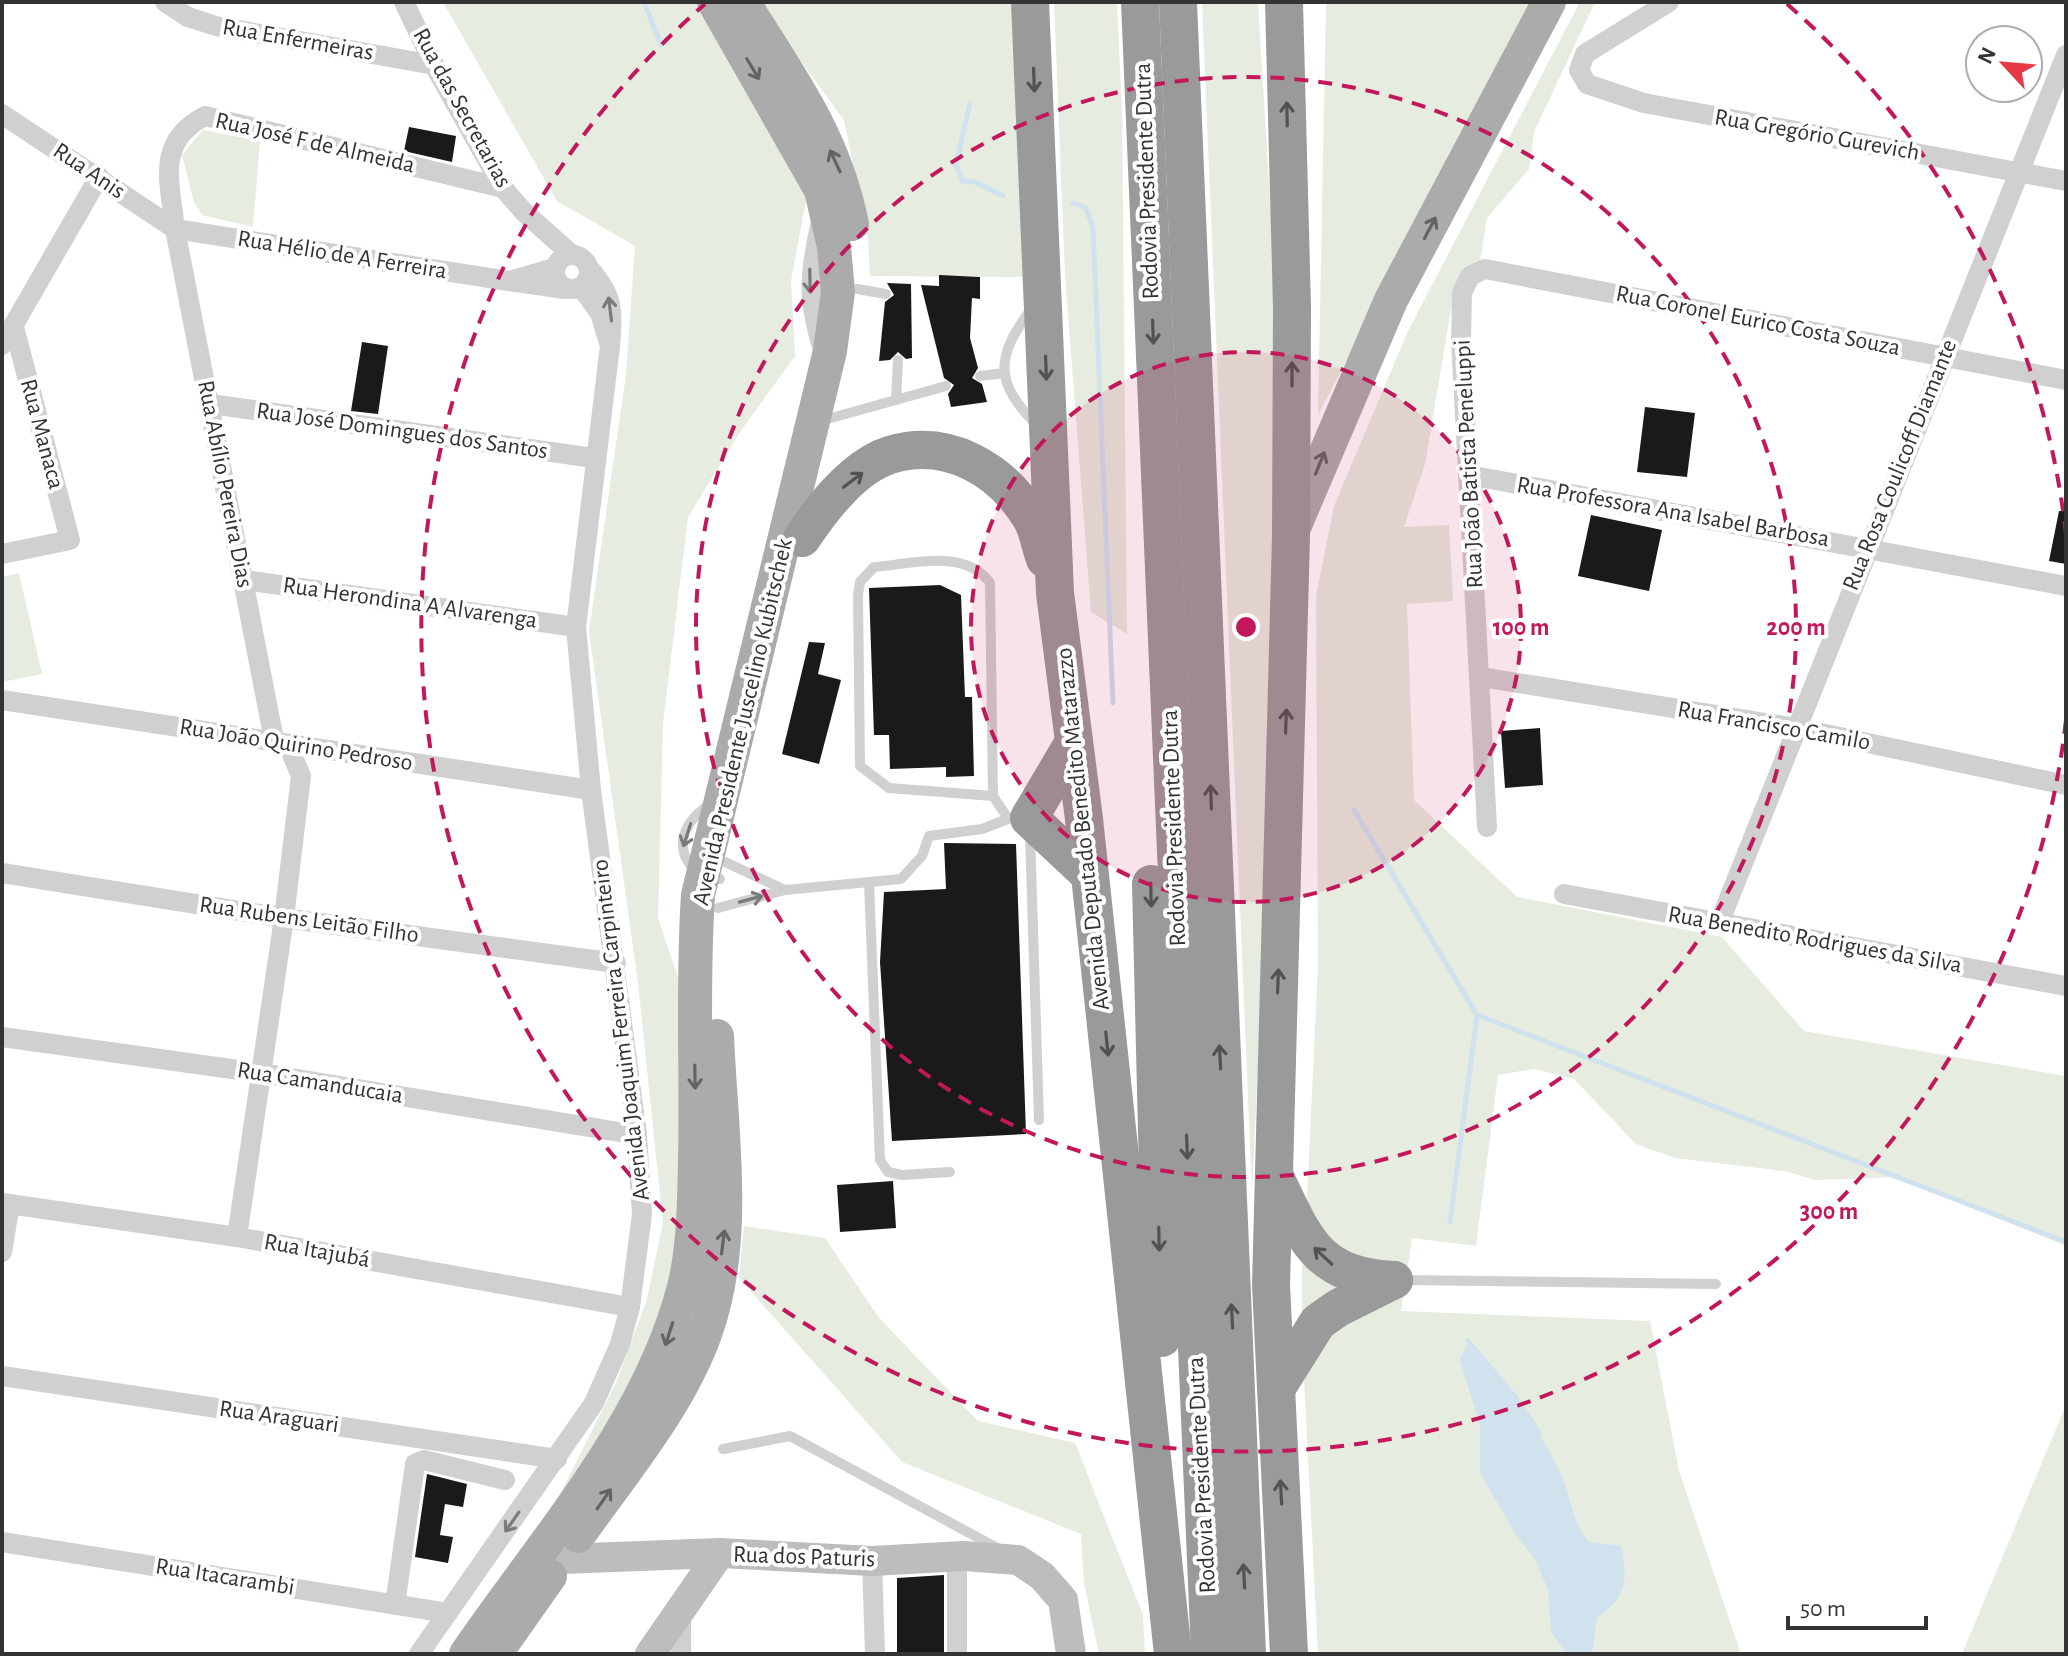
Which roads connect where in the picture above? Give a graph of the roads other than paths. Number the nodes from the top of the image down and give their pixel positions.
1 (165, 2) edge
2 (404, 2) edge
3 (714, 2) edge
4 (743, 2) edge
5 (1030, 2) edge
6 (1140, 2) edge
7 (1178, 2) edge
8 (1284, 2) edge
9 (1549, 2) edge
10 (1669, 2) edge
11 (2066, 55) edge
12 (434, 65) junction
13 (2, 114) edge
14 (2018, 172) junction
15 (99, 177) junction
16 (2066, 181) edge
17 (503, 188) junction
18 (175, 229) junction
19 (560, 263) junction
20 (509, 281) junction
21 (578, 282) junction
22 (1043, 293) junction
23 (1462, 293) joint
24 (14, 327) junction
25 (2, 345) edge
26 (1943, 357) junction
27 (898, 360) dead end
28 (1004, 373) junction
29 (980, 376) dead end
30 (2066, 380) edge
31 (946, 386) dead end
32 (1156, 397) junction
33 (896, 400) junction
34 (210, 404) junction
35 (831, 418) junction
36 (1049, 436) junction
37 (594, 458) junction
38 (1469, 475) junction
39 (1291, 536) junction
40 (802, 538) junction
41 (1868, 547) junction
42 (2, 554) edge
43 (244, 580) junction
44 (2066, 586) edge
45 (1055, 593) junction
46 (576, 627) junction
47 (1481, 677) junction
48 (2, 700) edge
49 (1797, 728) junction
50 (281, 742) junction
51 (1074, 742) junction
52 (2066, 785) edge
53 (591, 790) junction
54 (993, 796) junction
55 (1018, 817) junction
56 (1487, 827) dead end
57 (2, 873) edge
58 (1089, 874) junction
59 (716, 882) junction
60 (869, 883) junction
61 (785, 890) junction
62 (1564, 894) dead end
63 (284, 918) junction
64 (1720, 921) junction
65 (616, 963) junction
66 (2066, 986) edge
67 (2, 1037) edge
68 (261, 1073) junction
69 (1039, 1120) dead end
70 (637, 1135) junction
71 (950, 1172) dead end
72 (1273, 1173) junction
73 (6, 1204) edge
74 (237, 1237) junction
75 (2, 1252) edge
76 (1406, 1280) junction
77 (1716, 1284) dead end
78 (630, 1307) junction
79 (2, 1376) edge
80 (1276, 1389) junction
81 (723, 1449) dead end
82 (557, 1459) junction
83 (505, 1480) dead end
84 (2, 1542) edge
85 (720, 1553) junction
86 (957, 1557) junction
87 (561, 1559) junction
88 (872, 1561) junction
89 (1030, 1568) junction
90 (395, 1605) junction
91 (681, 1612) junction
92 (448, 1613) junction
93 (492, 1616) junction
94 (419, 1654) edge
95 (445, 1654) edge
96 (466, 1654) edge
97 (495, 1654) edge
98 (650, 1654) edge
99 (681, 1654) edge
100 (875, 1654) edge
101 (957, 1654) edge
102 (1071, 1654) edge
103 (1174, 1654) edge
104 (1210, 1654) edge
105 (1247, 1654) edge
106 (1289, 1654) edge

1 - 12 street, Rua Enfermeiras
2 - 12 street, Rua das Secretarias
3 -> 59 main road, Avenida Presidente Juscelino Kubitschek
35 -> 4 main road, Avenida Presidente Juscelino Kubitschek
5 -> 22 highway, Avenida Deputado Benedito Matarazzo
6 -> 32 highway, Rodovia Presidente Dutra
105 -> 7 highway, Rodovia Presidente Dutra
39 -> 8 highway
39 -> 9 main road
10 - 14 street, Rua Gregório Gurevich
11 - 14 street, Rua Rosa Coulicoff Diamante
12 - 17 street, Rua das Secretarias
13 - 15 street, Rua Anis
14 - 16 street, Rua Gregório Gurevich
14 - 26 street, Rua Rosa Coulicoff Diamante
15 - 18 street, Rua Anis
15 - 24 street
17 - 18 street, Rua José F de Almeida
17 - 19 street, Rua das Secretarias
18 - 20 street, Rua Hélio de A Ferreira
18 - 34 street, Rua Abílio Pereira Dias
19 - 20 street, Rua Hélio de A Ferreira
19 - 21 street, Avenida Joaquim Ferreira Carpinteiro
19 - 21 street, Rua das Secretarias
20 - 21 street, Rua Hélio de A Ferreira
21 - 37 street, Avenida Joaquim Ferreira Carpinteiro
22 - 28 lane
22 -> 36 highway, Avenida Deputado Benedito Matarazzo
23 - 26 street, Rua Coronel Eurico Costa Souza
23 - 38 street, Rua João Batista Peneluppi
24 - 25 street
24 - 42 street, Rua Manaca
26 - 30 street, Rua Coronel Eurico Costa Souza
26 - 41 street, Rua Rosa Coulicoff Diamante
27 - 33 lane
28 - 29 lane
28 - 36 lane
31 - 33 lane
32 -> 103 highway
32 -> 104 highway, Rodovia Presidente Dutra
33 - 35 lane
34 - 37 street, Rua José Domingues dos Santos
34 - 43 street, Rua Abílio Pereira Dias
35 - 40 main road, Avenida Presidente Juscelino Kubitschek
36 - 45 highway, Avenida Deputado Benedito Matarazzo
37 - 46 street, Avenida Joaquim Ferreira Carpinteiro
38 - 41 street, Rua Professora Ana Isabel Barbosa
38 - 47 street, Rua João Batista Peneluppi
72 -> 39 highway
40 -> 45 highway
40 - 59 main road, Avenida Presidente Juscelino Kubitschek
41 - 44 street, Rua Professora Ana Isabel Barbosa
41 - 49 street, Rua Rosa Coulicoff Diamante
43 - 46 street, Rua Herondina A Alvarenga
43 - 50 street, Rua Abílio Pereira Dias
45 - 51 highway, Avenida Deputado Benedito Matarazzo
46 - 53 street, Avenida Joaquim Ferreira Carpinteiro
47 - 49 street, Rua Francisco Camilo
47 - 56 street, Rua João Batista Peneluppi
48 - 50 street, Rua João Quirino Pedroso
49 - 52 street, Rua Francisco Camilo
49 - 64 street, Rua Rosa Coulicoff Diamante
50 - 53 street, Rua João Quirino Pedroso
50 - 63 street, Rua Abílio Pereira Dias
51 - 55 highway
51 - 58 highway, Avenida Deputado Benedito Matarazzo
53 - 65 street, Avenida Joaquim Ferreira Carpinteiro
54 - 54 lane
54 - 55 lane
55 - 58 highway
55 - 60 lane
55 - 69 lane
57 - 63 street, Rua Rubens Leitão Filho
58 -> 103 highway, Avenida Deputado Benedito Matarazzo
59 -> 61 lane
59 - 61 lane
87 -> 59 main road, Avenida Presidente Juscelino Kubitschek
59 -> 93 main road, Avenida Presidente Juscelino Kubitschek
60 - 61 lane
60 - 71 lane
62 - 64 street, Rua Benedito Rodrigues da Silva
63 - 65 street, Rua Rubens Leitão Filho
63 - 68 street, Rua Abílio Pereira Dias
64 - 66 street, Rua Benedito Rodrigues da Silva
65 - 70 street, Avenida Joaquim Ferreira Carpinteiro
67 - 68 street, Rua Camanducaia
68 - 70 street, Rua Camanducaia
68 - 74 street, Rua Abílio Pereira Dias
70 - 78 street, Avenida Joaquim Ferreira Carpinteiro
76 -> 72 highway
72 - 80 highway
73 - 74 street, Rua Itajubá
73 - 75 street
74 - 78 street, Rua Itajubá
76 - 77 lane
76 - 80 highway
78 - 82 street, Avenida Joaquim Ferreira Carpinteiro
79 - 82 street, Rua Araguari
106 -> 80 highway
81 - 89 lane
82 -> 92 street, Avenida Joaquim Ferreira Carpinteiro
83 - 90 street
84 - 90 street, Rua Itacarambi
85 - 87 main road, Rua dos Paturis
85 - 88 main road, Rua dos Paturis
85 - 91 main road
86 - 88 main road, Rua dos Paturis
86 - 89 main road, Rua dos Paturis
86 - 101 street
87 - 97 main road, Avenida Presidente Juscelino Kubitschek
88 - 100 street
89 - 102 main road
90 - 92 street, Rua Itacarambi
91 - 98 main road
91 - 99 street
92 - 94 street, Avenida Joaquim Ferreira Carpinteiro
93 - 95 main road
93 - 96 main road, Avenida Presidente Juscelino Kubitschek

